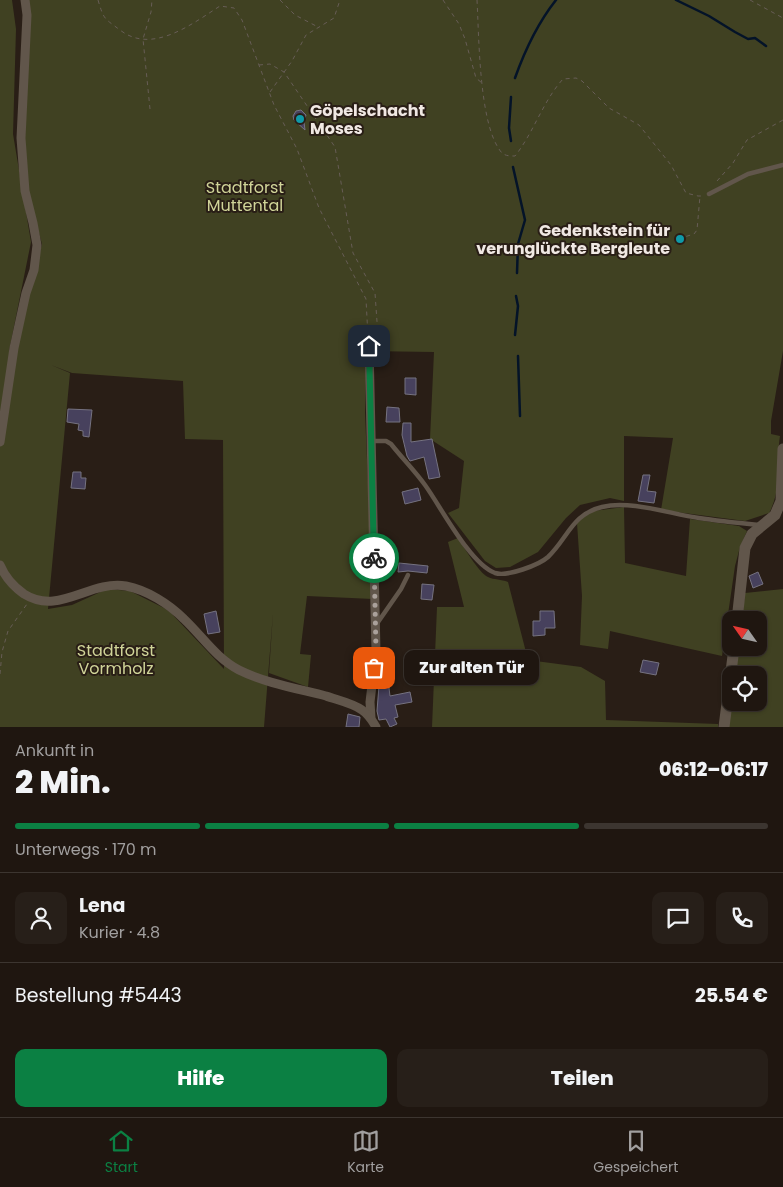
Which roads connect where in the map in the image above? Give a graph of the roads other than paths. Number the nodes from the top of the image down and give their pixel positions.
1 (25, 0) edge
2 (783, 165) edge
3 (709, 194) road end
4 (369, 346) road end
5 (370, 440) junction
6 (0, 442) edge
7 (783, 448) edge
8 (761, 525) junction
9 (0, 565) edge
10 (408, 575) dead end
11 (738, 611) edge
12 (376, 625) junction
13 (733, 656) edge
14 (371, 718) junction
15 (376, 727) edge
16 (724, 727) edge

1 - 6 street
2 - 3 lane
4 - 5 street
5 - 8 lane
5 - 12 street
7 - 8 street
8 - 11 street
9 - 14 street
10 - 12 lane
12 - 14 street
13 - 16 street
14 - 15 street

